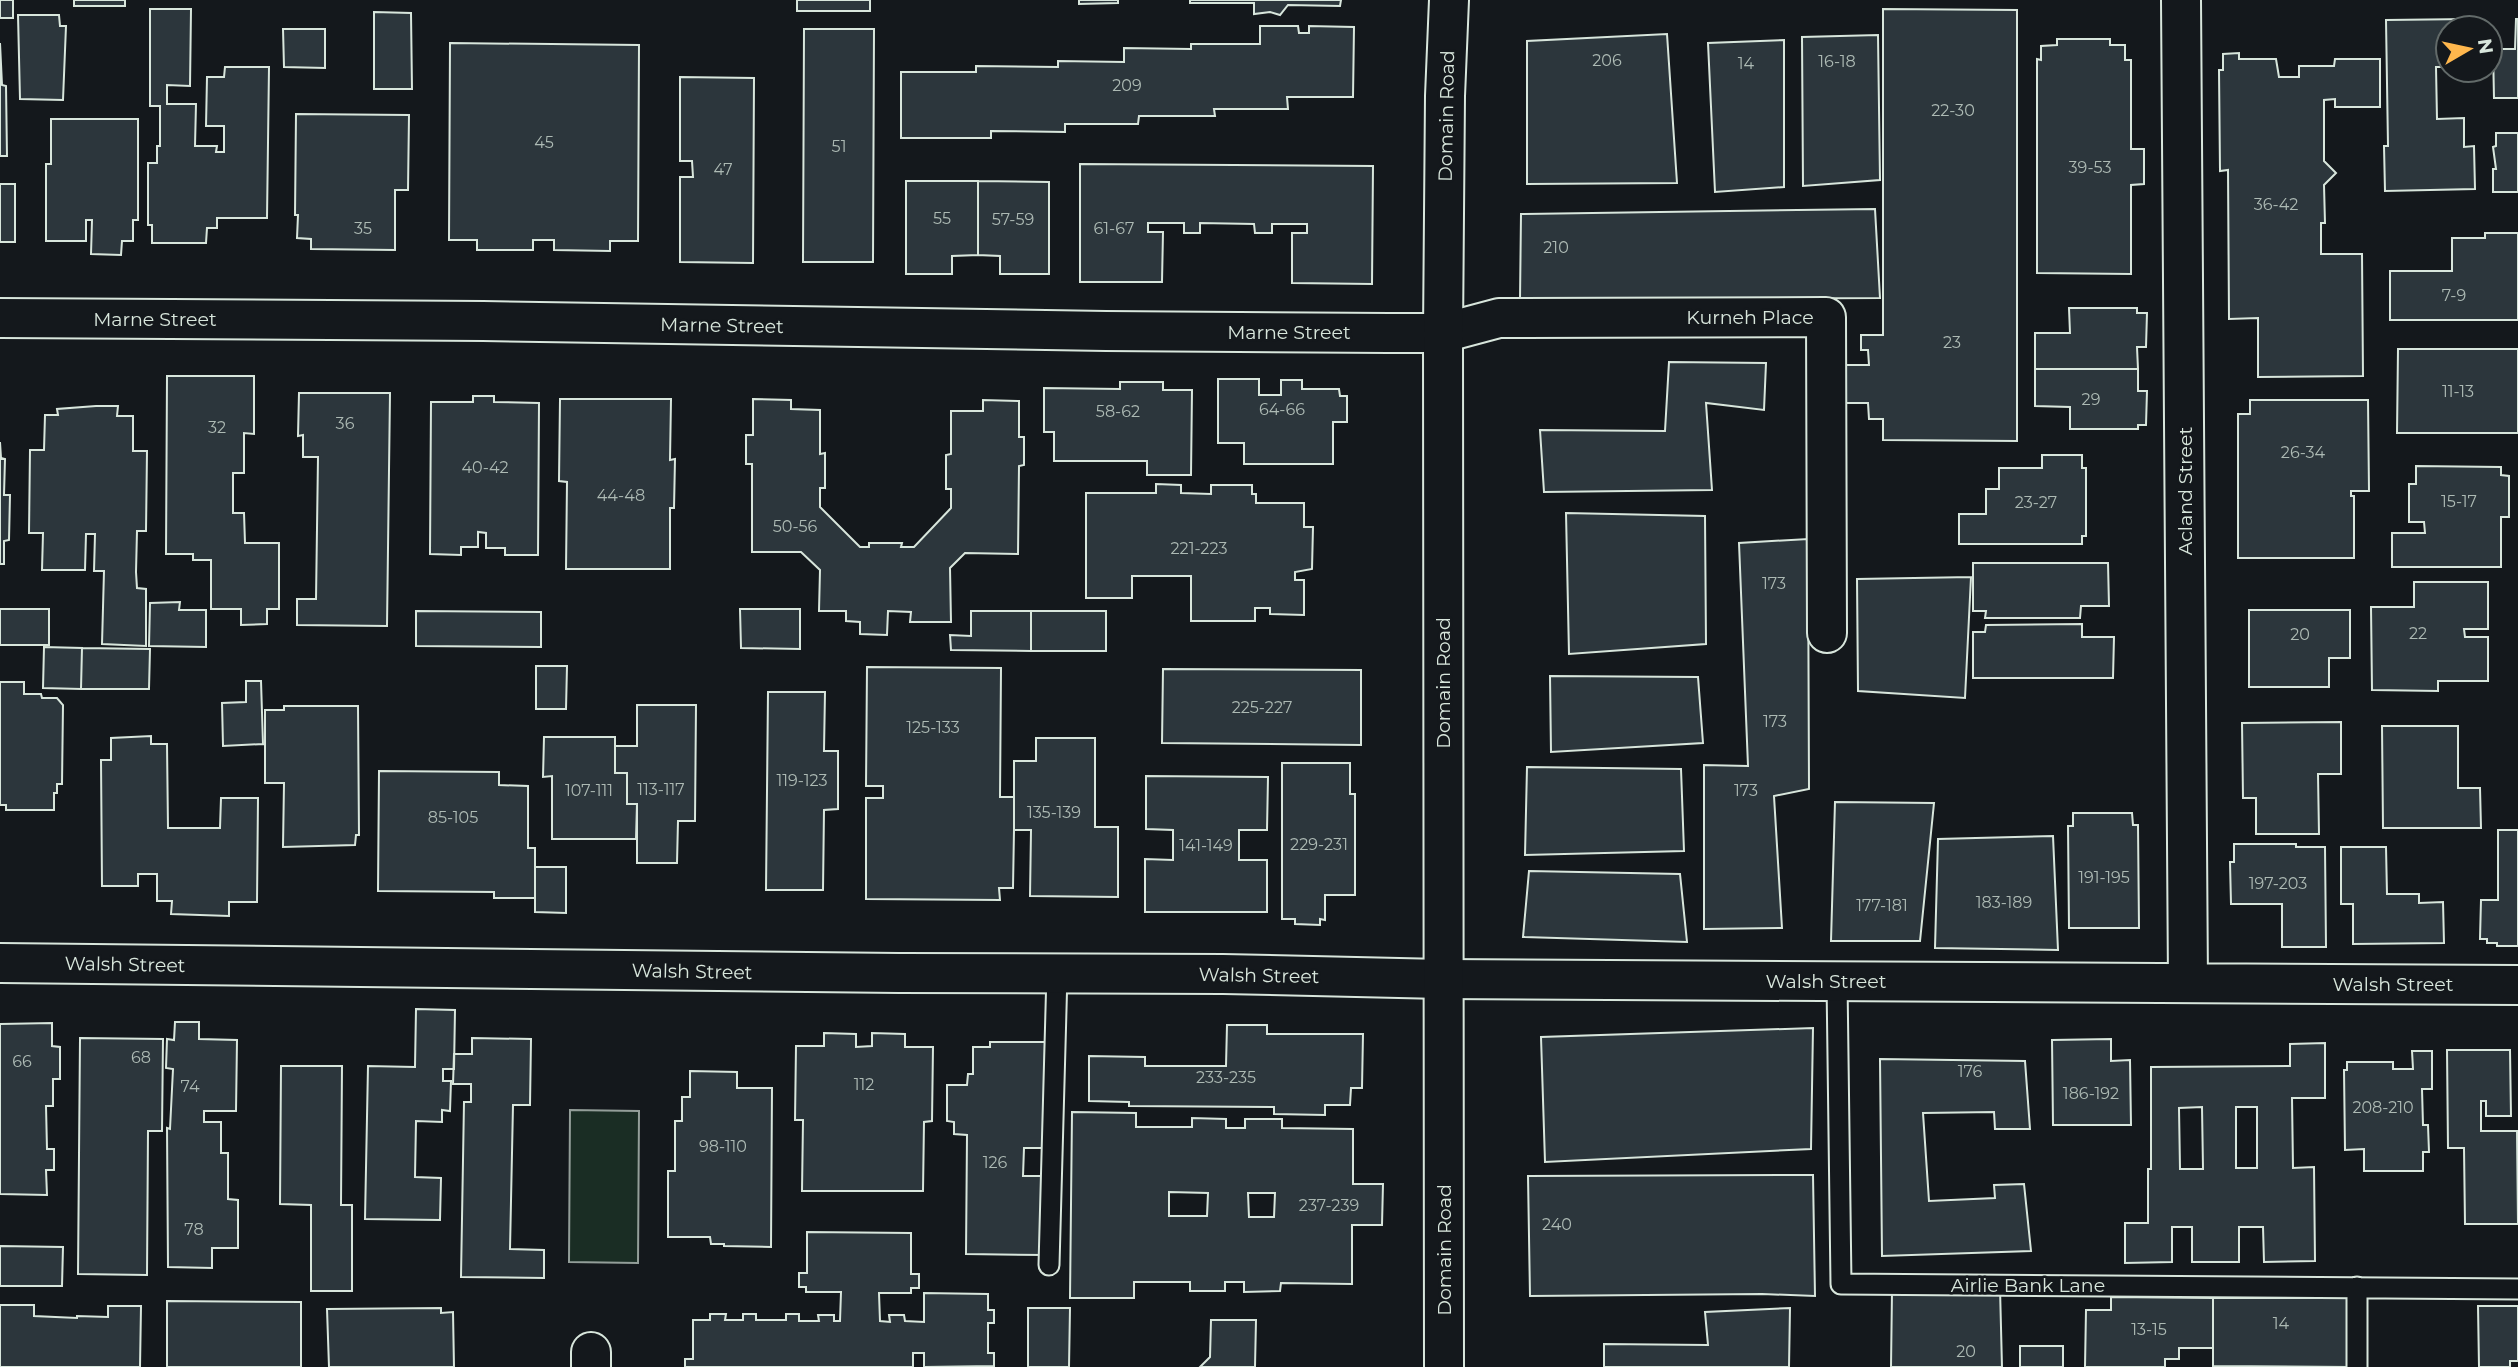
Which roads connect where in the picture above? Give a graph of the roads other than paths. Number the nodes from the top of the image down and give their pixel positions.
1 (1449, 0) edge
2 (2181, 0) edge
3 (0, 318) edge
4 (1443, 333) junction
5 (1827, 634) dead end
6 (0, 963) edge
7 (1057, 973) junction
8 (1442, 979) junction
9 (1837, 981) junction
10 (2188, 983) junction
11 (2518, 985) edge
12 (1049, 1265) dead end
13 (2357, 1287) junction
14 (2518, 1289) edge
15 (1444, 1367) edge
16 (2357, 1367) edge

1 - 4 street, Domain Road
2 - 10 street, Acland Street
3 - 4 street, Marne Street
4 - 5 street, Kurneh Place
4 - 8 street, Domain Road
6 - 7 street, Walsh Street
7 - 8 street, Walsh Street
7 - 12 lane
8 - 9 street, Walsh Street
8 - 15 street, Domain Road
9 - 10 street, Walsh Street
9 - 13 lane, Airlie Bank Lane
10 - 11 street, Walsh Street
13 - 14 lane, Airlie Bank Lane
13 - 16 lane

